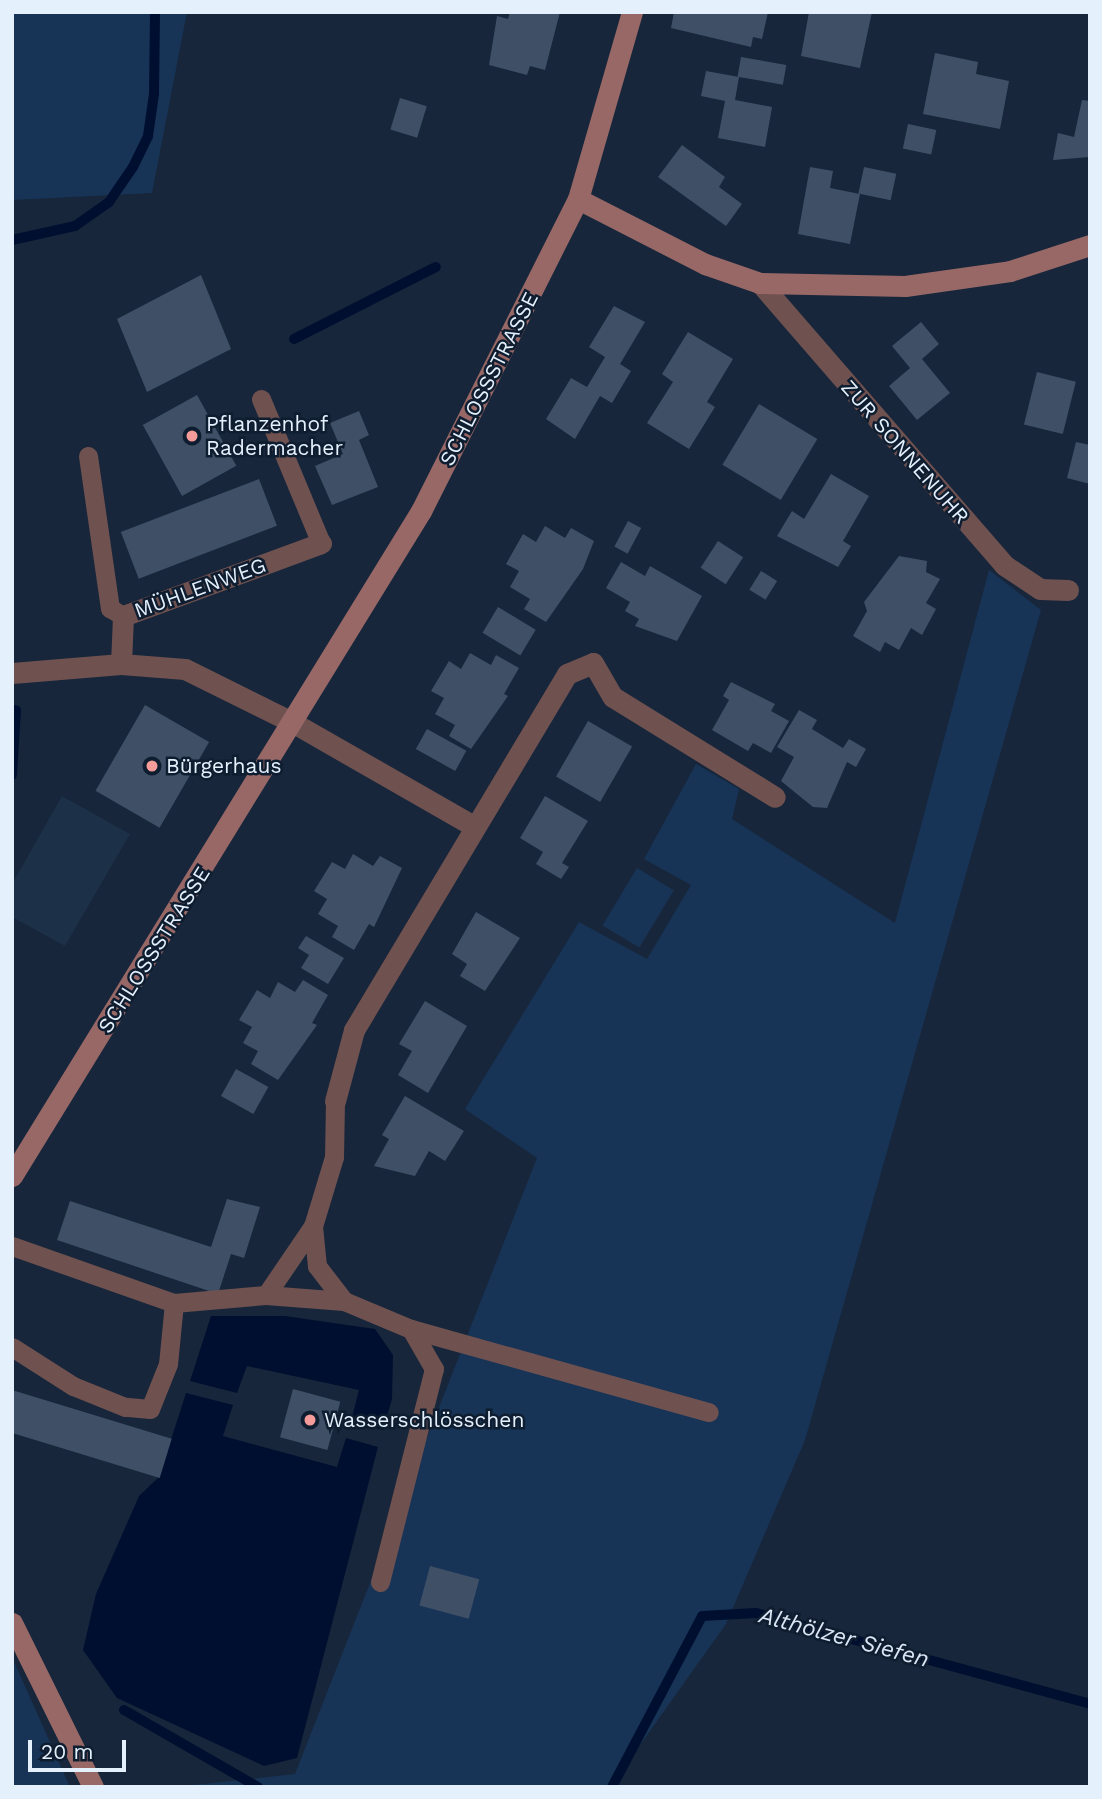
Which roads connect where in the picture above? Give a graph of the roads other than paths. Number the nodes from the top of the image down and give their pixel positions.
1 (632, 12) edge
2 (578, 199) junction
3 (1090, 245) edge
4 (760, 283) junction
5 (261, 398) dead end
6 (88, 456) dead end
7 (321, 543) joint
8 (1068, 590) dead end
9 (123, 616) junction
10 (121, 664) junction
11 (12, 673) edge
12 (292, 722) junction
13 (775, 797) dead end
14 (472, 825) junction
15 (335, 1101) joint
16 (12, 1176) edge
17 (313, 1226) junction
18 (12, 1246) edge
19 (265, 1295) junction
20 (344, 1301) junction
21 (174, 1303) junction
22 (411, 1329) junction
23 (12, 1347) edge
24 (709, 1412) dead end
25 (380, 1582) dead end
26 (12, 1622) edge
27 (93, 1787) edge

1 - 2 main road, SCHLOSSSTRASSE
2 - 4 main road
2 - 12 main road, SCHLOSSSTRASSE
3 - 4 main road
4 - 8 street, ZUR SONNENUHR
5 - 7 lane
6 - 9 lane
7 - 9 street, MÜHLENWEG
9 - 10 street, MÜHLENWEG
10 - 11 street
10 - 12 street
12 - 14 street
12 - 16 main road, SCHLOSSSTRASSE
13 - 14 street
14 - 15 street
15 - 17 lane
17 - 19 lane
17 - 20 lane
18 - 21 lane
19 - 20 lane
19 - 21 lane
20 - 22 lane
21 - 23 lane
22 - 24 lane
22 - 25 lane
26 - 27 main road

